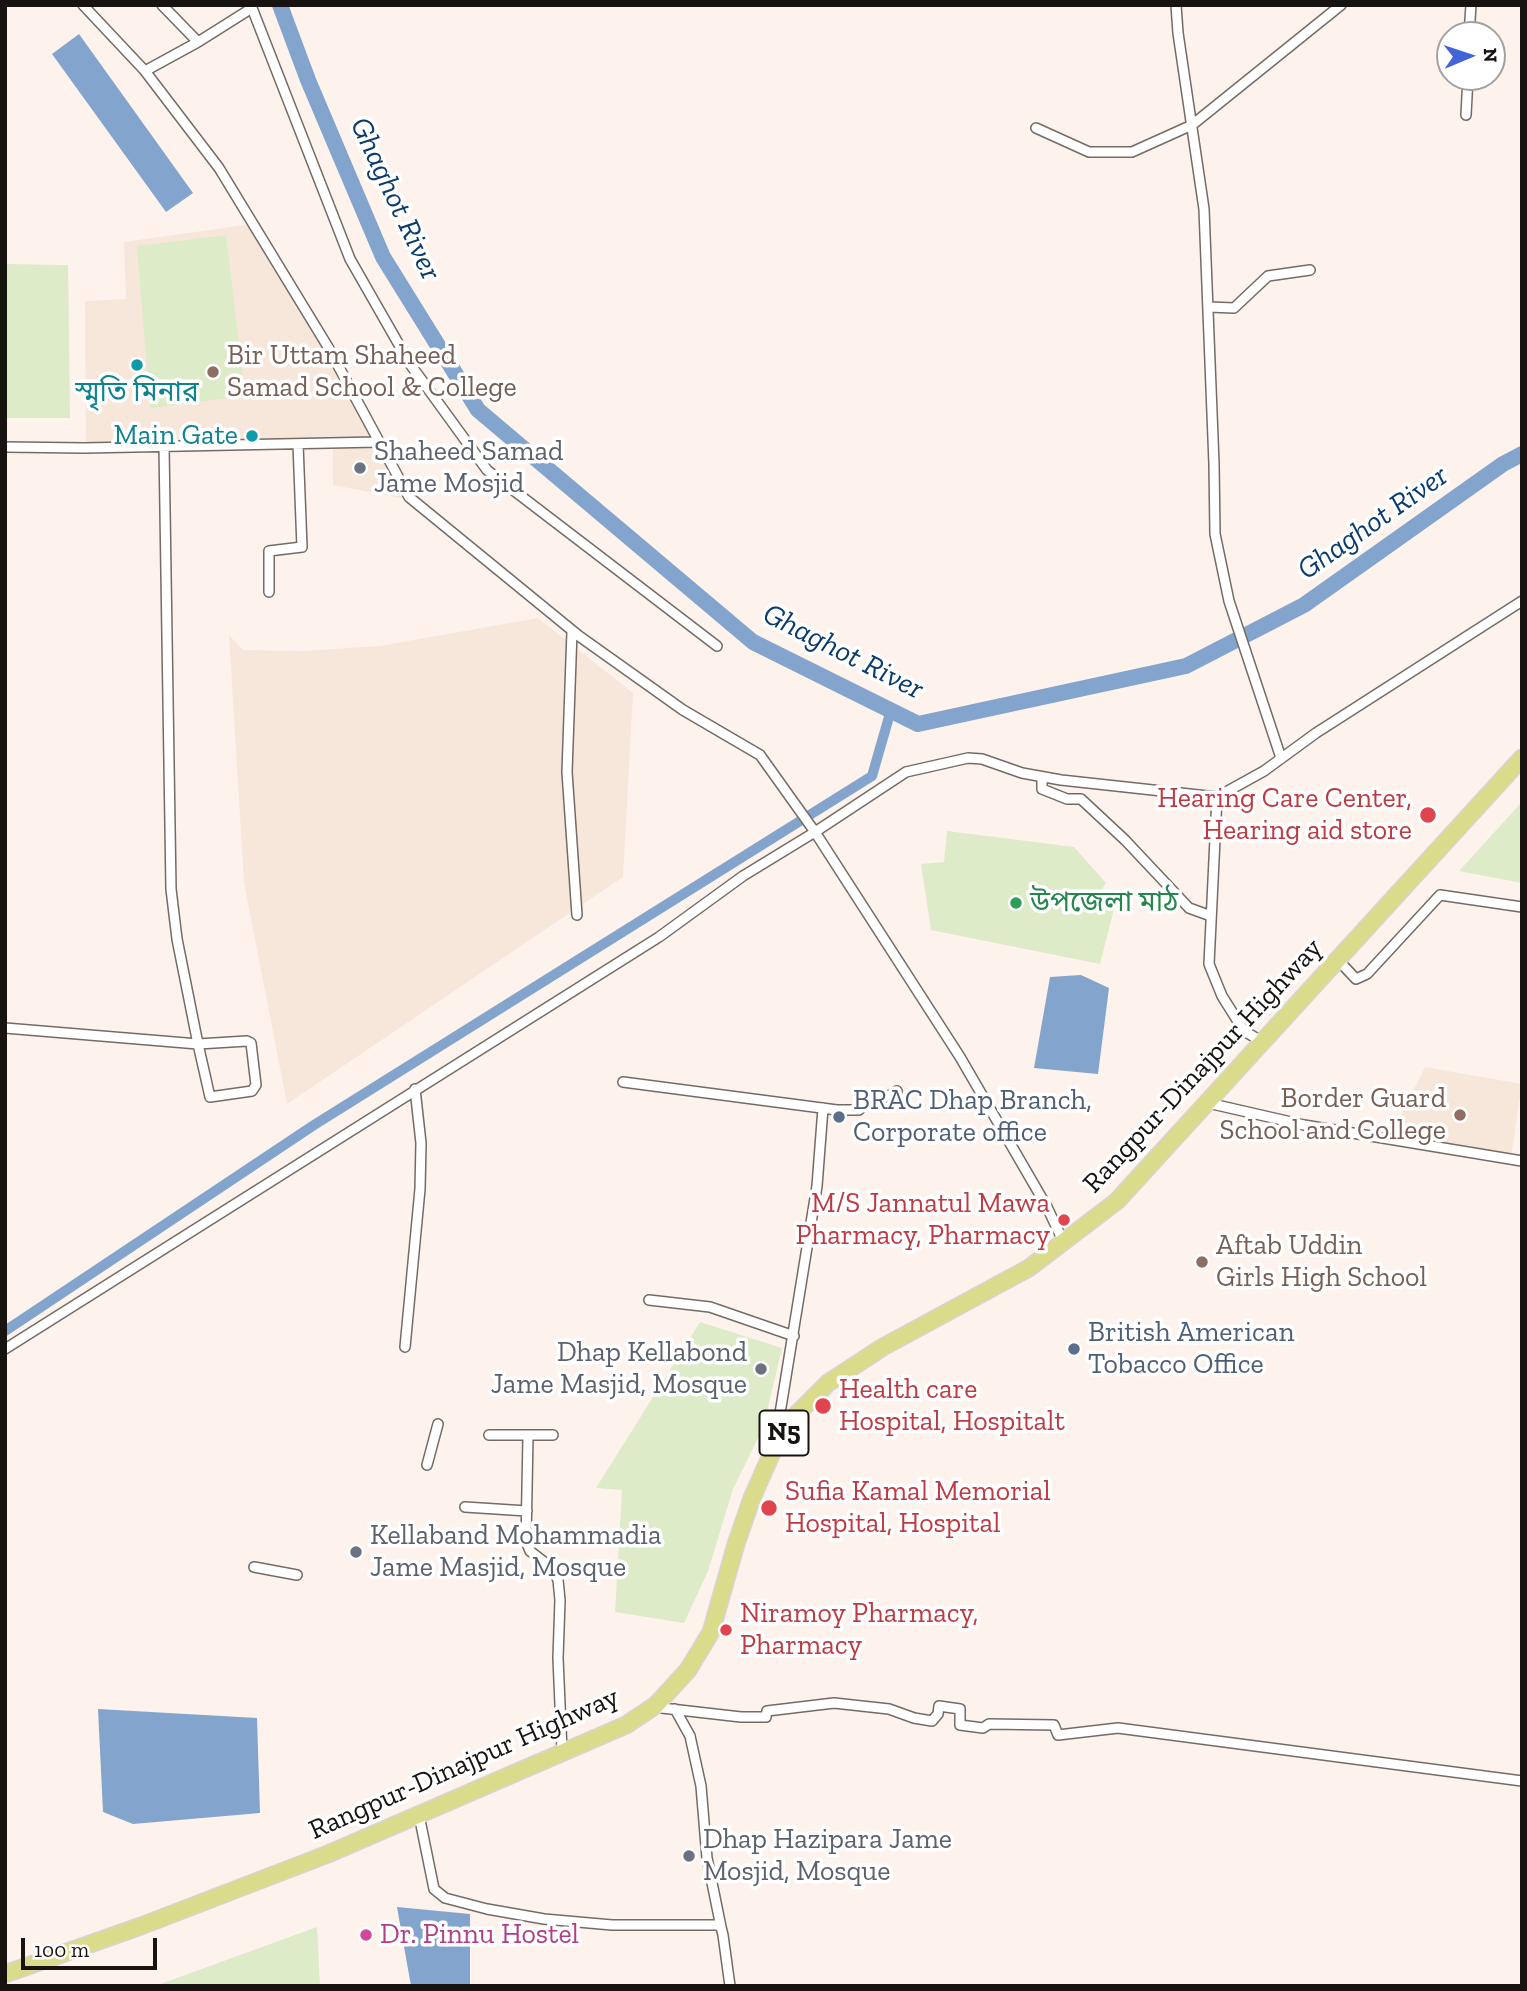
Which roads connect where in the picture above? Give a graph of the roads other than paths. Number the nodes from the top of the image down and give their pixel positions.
1 (83, 5) edge
2 (162, 5) edge
3 (1176, 5) edge
4 (1341, 5) edge
5 (198, 42) junction
6 (145, 71) junction
7 (1467, 91) edge
8 (1466, 115) dead end
9 (1192, 125) junction
10 (1036, 128) dead end
11 (1310, 270) dead end
12 (1209, 307) junction
13 (378, 442) junction
14 (298, 444) junction
15 (5, 447) edge
16 (164, 447) junction
17 (269, 592) dead end
18 (1522, 601) edge
19 (572, 631) junction
20 (717, 646) dead end
21 (1281, 758) junction
22 (1522, 758) edge
23 (1042, 776) junction
24 (1217, 797) junction
25 (814, 830) junction
26 (1522, 907) edge
27 (577, 915) dead end
28 (1210, 916) junction
29 (1339, 960) junction
30 (5, 1028) edge
31 (1263, 1042) junction
32 (198, 1044) junction
33 (622, 1082) dead end
34 (415, 1089) junction
35 (897, 1091) dead end
36 (1208, 1103) junction
37 (823, 1108) junction
38 (1522, 1161) edge
39 (1065, 1242) junction
40 (649, 1300) dead end
41 (794, 1336) junction
42 (405, 1347) dead end
43 (5, 1349) edge
44 (438, 1424) dead end
45 (489, 1435) dead end
46 (553, 1435) dead end
47 (528, 1436) junction
48 (775, 1446) junction
49 (427, 1465) dead end
50 (465, 1507) dead end
51 (527, 1511) junction
52 (254, 1567) dead end
53 (297, 1575) dead end
54 (653, 1707) junction
55 (675, 1710) junction
56 (562, 1751) junction
57 (1522, 1781) edge
58 (419, 1815) junction
59 (721, 1927) junction
60 (5, 1974) edge
61 (730, 1986) edge

1 - 6 street
2 - 5 street
3 - 9 street
4 - 9 street
5 - 6 street
5 - 20 street
6 - 13 street
7 - 8 street
9 - 10 street
9 - 12 street
11 - 12 street
12 - 21 street
13 - 14 street
13 - 19 street
14 - 16 street
14 - 17 street
15 - 16 street
16 - 32 street
18 - 21 street
19 - 25 street
19 - 27 street
21 - 24 street
22 - 29 highway, Rangpur-Dinajpur Highway / N5
23 - 24 street
23 - 25 street
23 - 28 street
24 - 28 street
25 - 34 street
25 - 39 street
26 - 29 street
28 - 31 street
29 - 31 highway, Rangpur-Dinajpur Highway / N5
30 - 32 street
31 - 36 highway, Rangpur-Dinajpur Highway / N5
32 - 32 street
33 - 37 street
34 - 42 street
34 - 43 street
35 - 37 street
36 - 38 street
36 - 39 highway, Rangpur-Dinajpur Highway / N5
37 - 41 street
39 - 48 highway, Rangpur-Dinajpur Highway / N5
40 - 41 street
41 - 48 street
44 - 49 street
45 - 47 street
46 - 47 street
47 - 51 street
48 - 54 highway, Rangpur-Dinajpur Highway / N5
50 - 51 street
51 - 56 street
52 - 53 street
54 - 55 street
54 - 56 highway, Rangpur-Dinajpur Highway / N5
55 - 57 street
55 - 59 street
56 - 58 highway, Rangpur-Dinajpur Highway / N5
58 - 59 street
58 - 60 highway, Rangpur-Dinajpur Highway / N5
59 - 61 street

